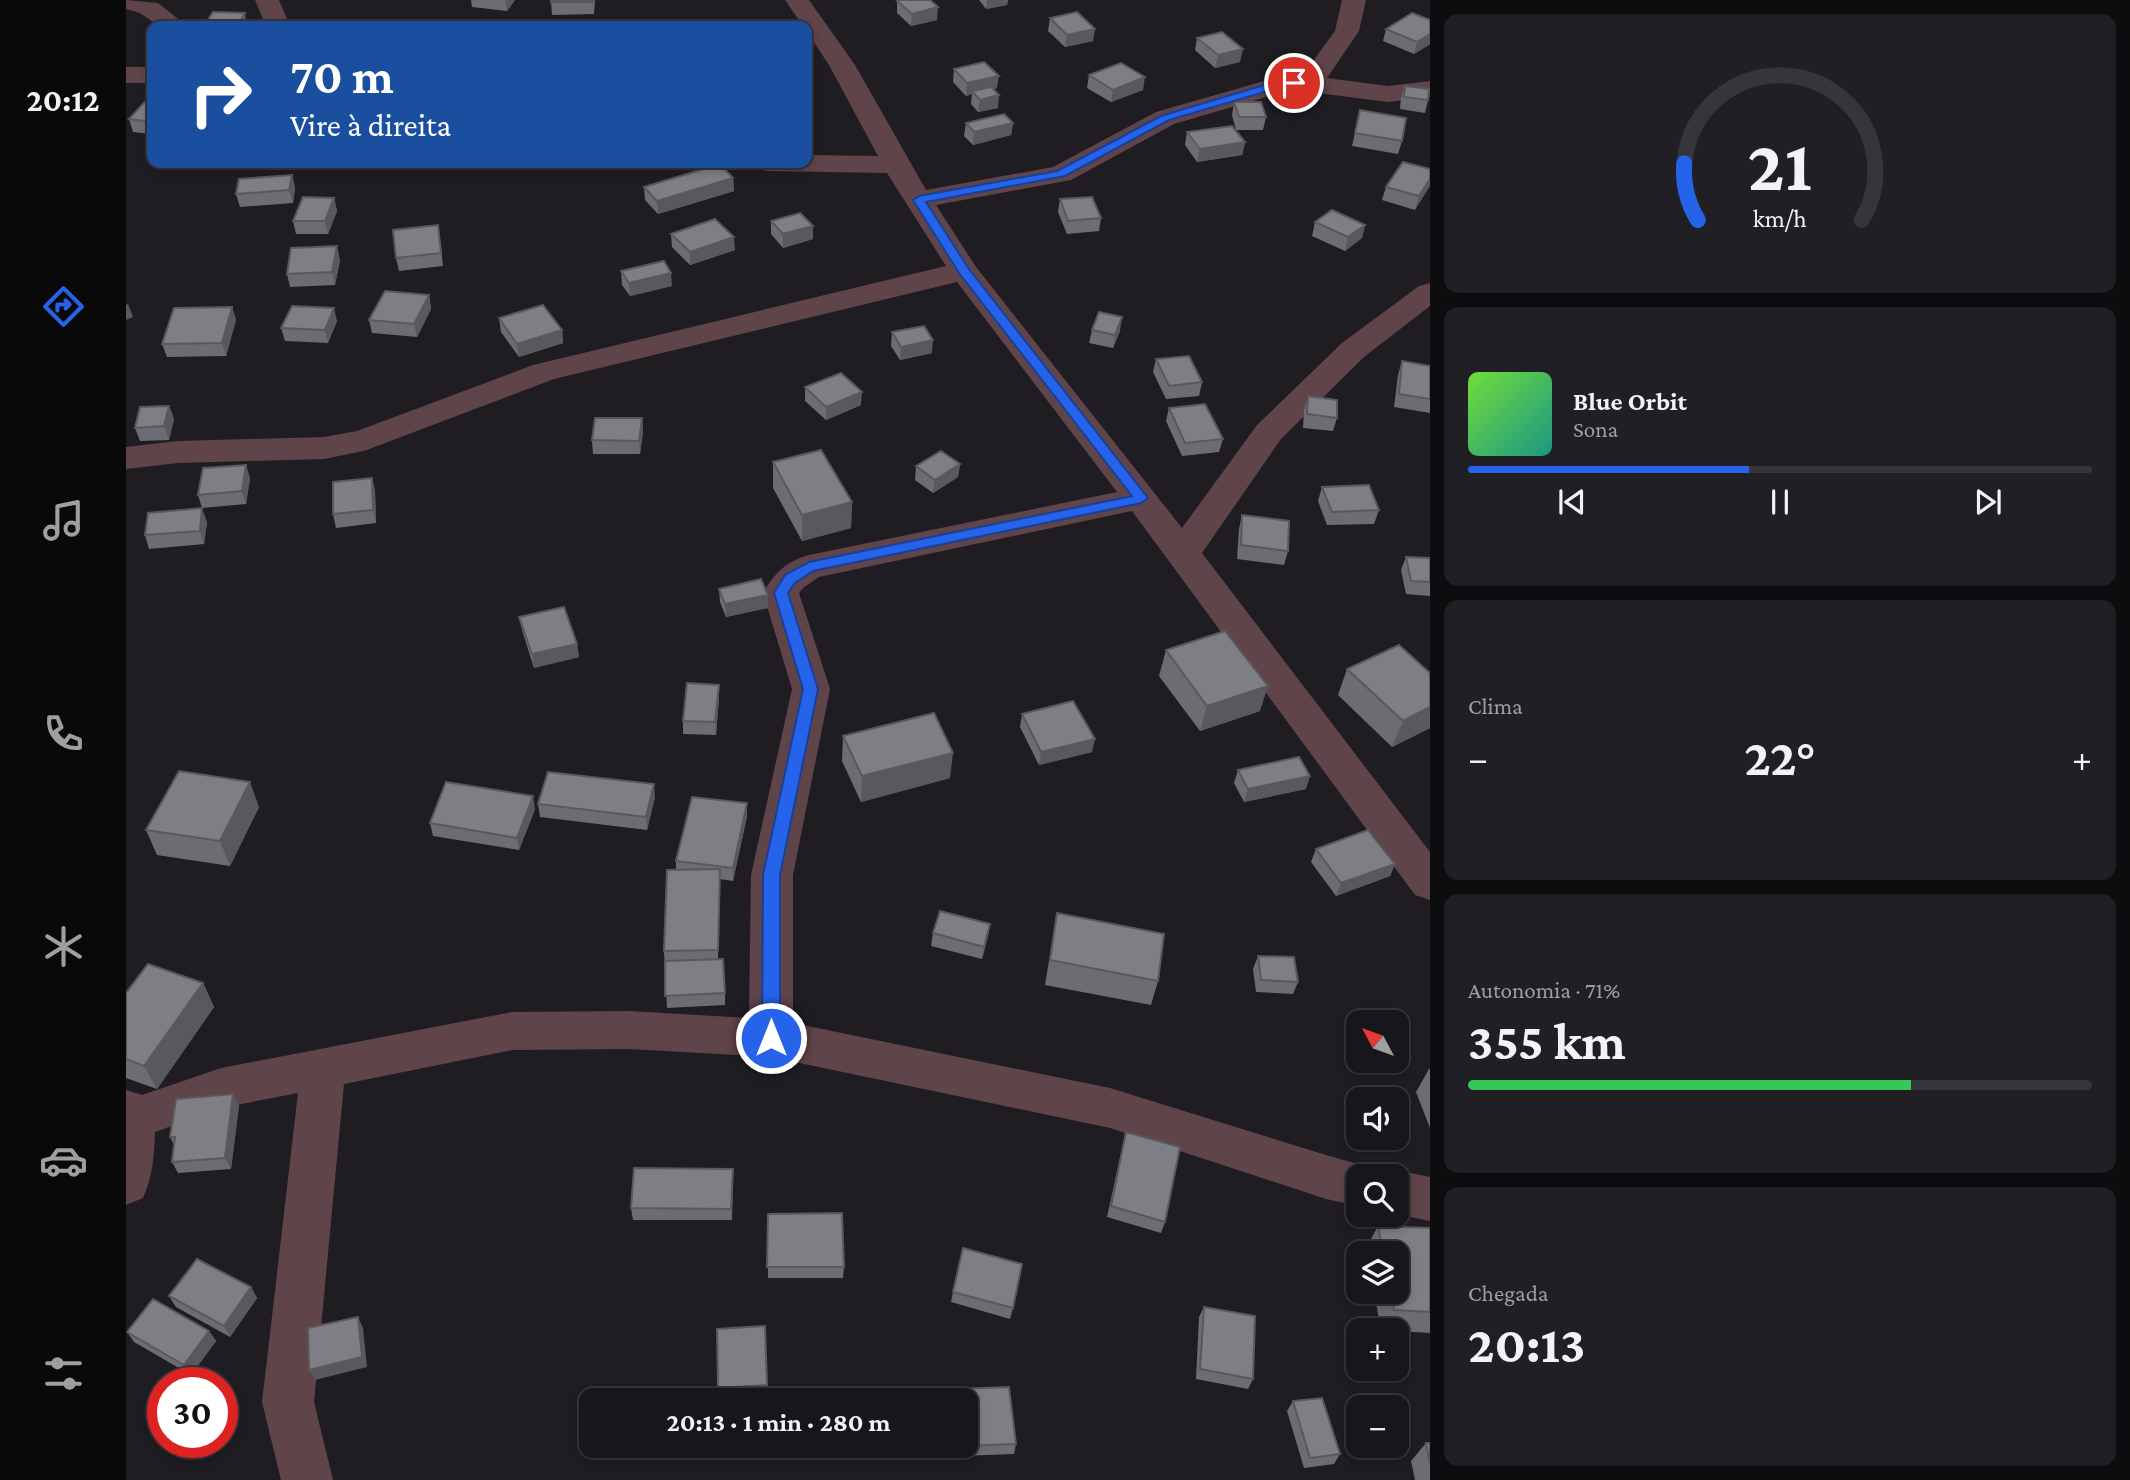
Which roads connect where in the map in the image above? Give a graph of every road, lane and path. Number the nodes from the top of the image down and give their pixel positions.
1 (267, 0) edge
2 (797, 0) edge
3 (1354, 0) edge
4 (126, 2) edge
5 (168, 21) edge
6 (276, 21) edge
7 (812, 21) edge
8 (812, 22) edge
9 (1310, 84) junction
10 (1430, 89) edge
11 (812, 164) edge
12 (896, 165) junction
13 (919, 200) junction
14 (964, 271) junction
15 (1430, 292) edge
16 (126, 458) edge
17 (1141, 498) junction
18 (1183, 553) junction
19 (1430, 883) edge
20 (771, 1038) junction
21 (323, 1066) junction
22 (130, 1115) edge
23 (1346, 1181) edge
24 (126, 1184) edge
25 (1409, 1195) edge
26 (1430, 1199) edge
27 (307, 1480) edge

1 - 6 street
2 - 7 street
3 - 9 street
4 - 5 street
8 - 12 street
9 - 10 street
9 - 13 street
11 - 12 street
12 - 13 street
13 - 14 street
14 - 16 street
14 - 17 street
15 - 18 street
17 - 18 street
17 - 20 street
18 - 19 street
20 - 21 street
20 - 23 street
21 - 22 street
21 - 27 street
22 - 24 street
25 - 26 street

